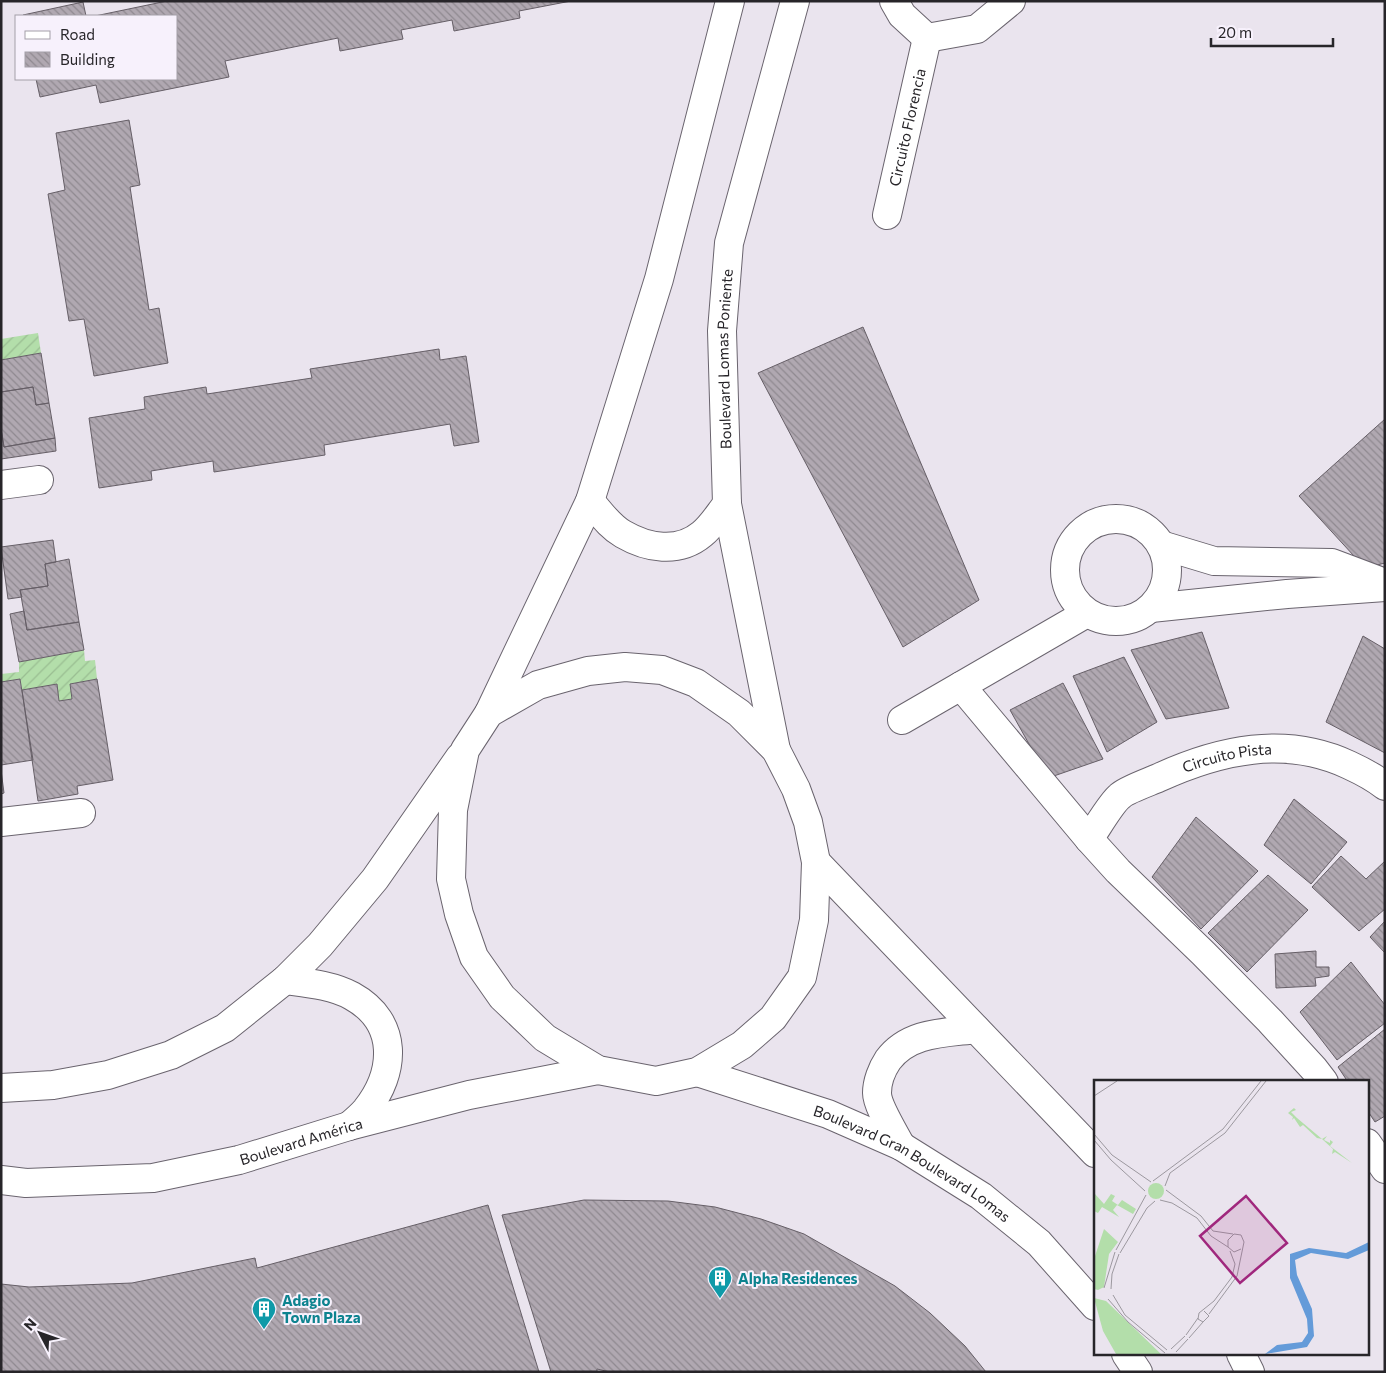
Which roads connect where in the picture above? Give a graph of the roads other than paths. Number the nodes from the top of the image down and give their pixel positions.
1 (730, 1) edge
2 (795, 1) edge
3 (894, 1) edge
4 (1011, 1) edge
5 (927, 38) junction
6 (887, 216) dead end
7 (39, 480) dead end
8 (1, 485) edge
9 (590, 501) junction
10 (726, 504) junction
11 (1161, 545) junction
12 (1385, 584) edge
13 (1385, 588) edge
14 (1151, 608) junction
15 (1087, 613) junction
16 (961, 686) junction
17 (489, 713) junction
18 (902, 720) dead end
19 (465, 750) junction
20 (776, 750) junction
21 (1385, 786) edge
22 (81, 813) dead end
23 (1, 822) edge
24 (1089, 839) junction
25 (816, 862) junction
26 (285, 980) junction
27 (976, 1029) junction
28 (598, 1070) junction
29 (697, 1072) junction
30 (1323, 1080) edge
31 (1, 1088) edge
32 (349, 1126) junction
33 (1368, 1144) edge
34 (901, 1146) junction
35 (1094, 1152) edge
36 (1385, 1169) edge
37 (1, 1180) edge
38 (1094, 1305) edge
39 (1127, 1356) edge
40 (1242, 1356) edge
41 (1138, 1372) edge
42 (1250, 1372) edge

1 - 9 street
2 - 10 street, Boulevard Lomas Poniente
3 - 5 street
4 - 5 street
5 - 6 street, Circuito Florencia
7 - 8 street
9 - 10 street
9 - 17 street
10 - 20 street, Boulevard Lomas Poniente
11 - 12 street
11 - 14 street
11 - 15 street
13 - 14 street
14 - 15 street
15 - 16 street
16 - 18 street
16 - 24 street
17 - 19 street
17 - 20 street
19 - 26 street
19 - 28 street
20 - 25 street
21 - 24 street, Circuito Pista
22 - 23 street
24 - 30 street
25 - 27 street
25 - 29 street
26 - 31 street
26 - 32 street
27 - 34 street
27 - 35 street
28 - 29 street
28 - 32 street, Boulevard América
29 - 34 street, Boulevard Gran Boulevard Lomas
32 - 37 street, Boulevard América
33 - 36 street
34 - 38 street, Boulevard Gran Boulevard Lomas
39 - 41 street
40 - 42 street

